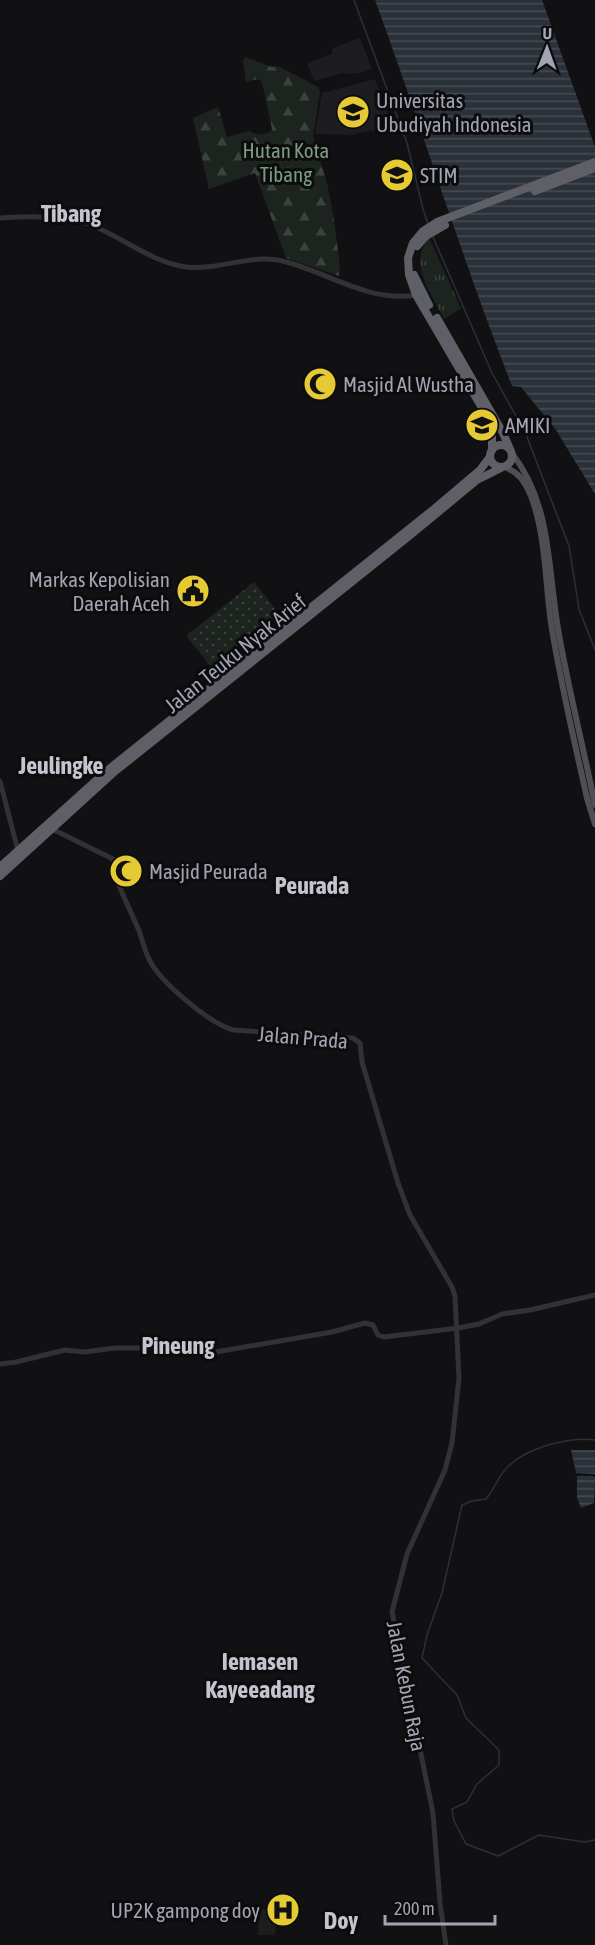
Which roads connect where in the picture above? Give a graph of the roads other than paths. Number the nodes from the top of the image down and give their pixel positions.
1 (595, 162) edge
2 (595, 168) edge
3 (0, 218) edge
4 (452, 219) junction
5 (424, 233) junction
6 (417, 295) junction
7 (511, 450) junction
8 (491, 454) junction
9 (502, 468) junction
10 (557, 639) junction
11 (175, 721) junction
12 (0, 781) edge
13 (595, 805) edge
14 (59, 821) junction
15 (595, 824) edge
16 (52, 829) junction
17 (68, 837) junction
18 (18, 850) junction
19 (0, 867) edge
20 (0, 876) edge
21 (595, 1295) edge
22 (458, 1328) junction
23 (0, 1364) edge
24 (446, 1945) edge

1 - 4 highway
2 - 4 highway
3 - 6 street
4 - 5 highway
5 - 6 highway
5 - 7 highway
6 - 8 highway
7 - 8 highway
7 - 9 highway
7 - 10 main road
8 - 9 highway
8 - 11 highway, Jalan Teuku Nyak Arief
9 - 10 main road
9 - 11 highway, Jalan Teuku Nyak Arief
10 - 13 main road
10 - 15 main road
11 - 14 highway, Jalan Teuku Nyak Arief
11 - 18 highway, Jalan Teuku Nyak Arief
12 - 18 street
14 - 16 highway, Jalan Teuku Nyak Arief
14 - 17 street
16 - 17 street
16 - 20 highway, Jalan Teuku Nyak Arief
17 - 22 street, Jalan Prada
18 - 19 highway, Jalan Teuku Nyak Arief
21 - 22 street
22 - 23 street
22 - 24 street, Jalan Kebun Raja

